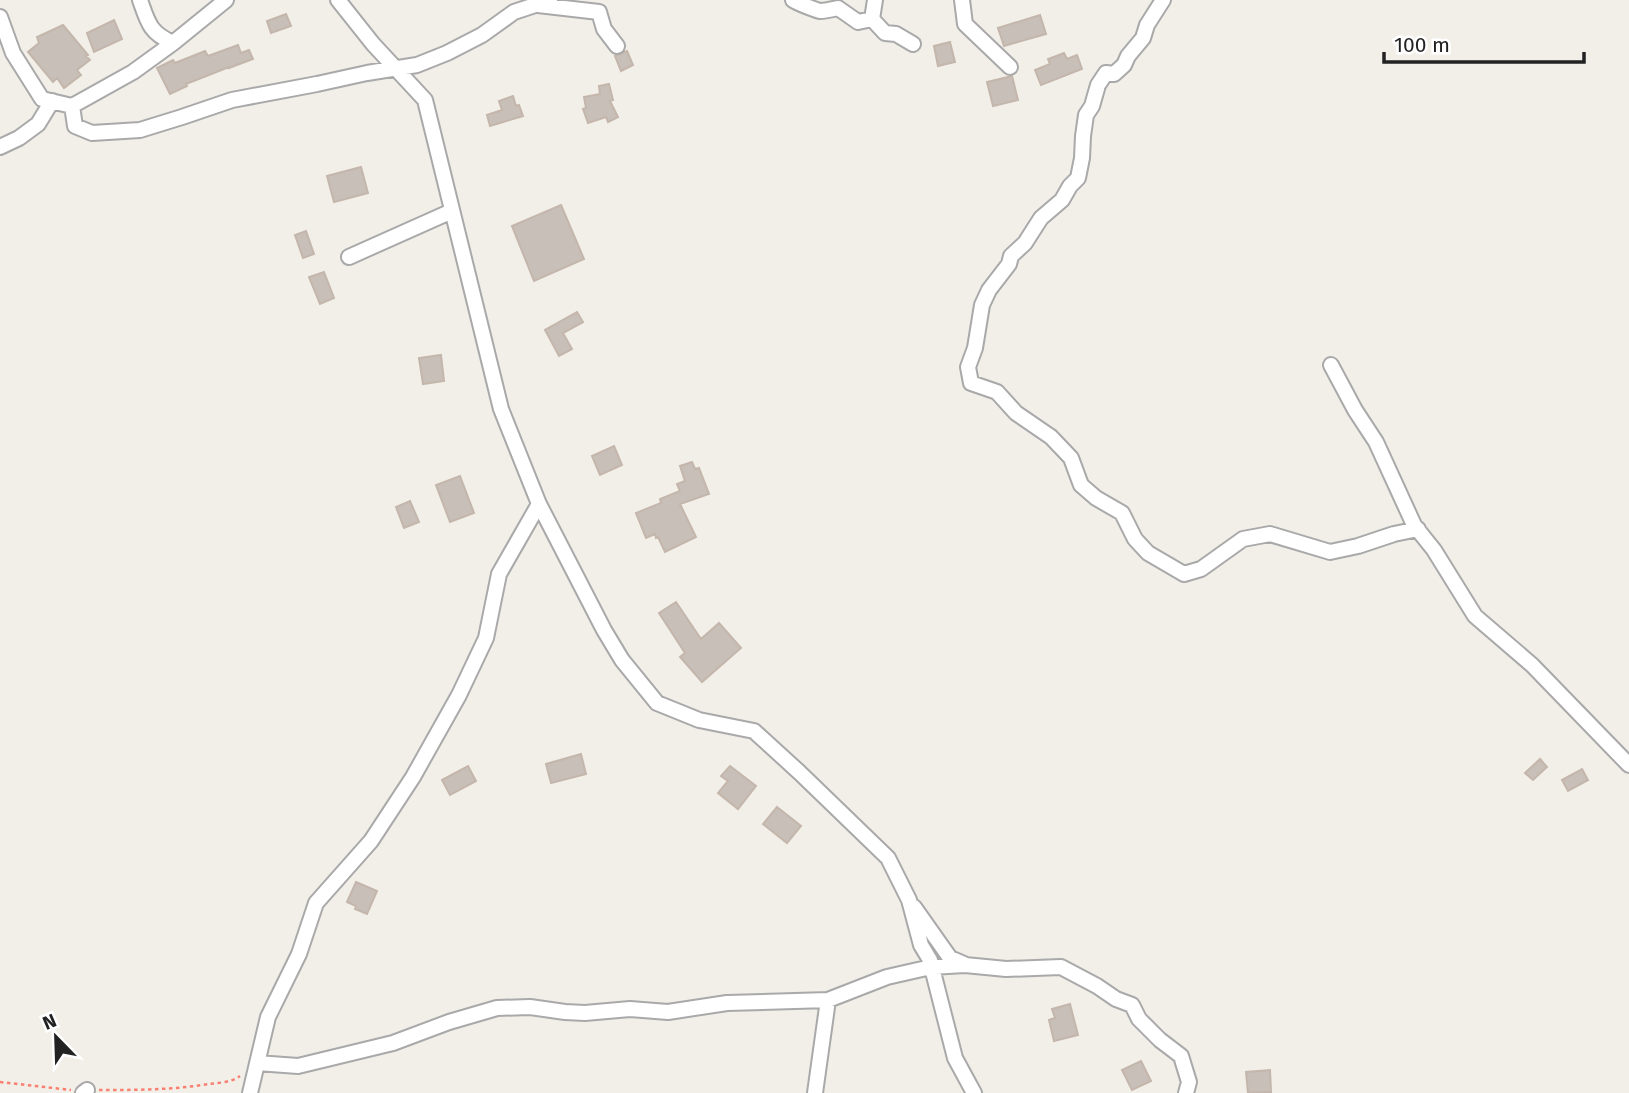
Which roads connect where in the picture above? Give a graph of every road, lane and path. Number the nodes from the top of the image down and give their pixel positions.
1 (140, 0) edge
2 (226, 0) edge
3 (338, 0) edge
4 (793, 0) edge
5 (874, 0) edge
6 (962, 0) edge
7 (1163, 0) edge
8 (543, 2) edge
9 (0, 17) edge
10 (872, 19) junction
11 (173, 43) junction
12 (913, 44) dead end
13 (617, 46) dead end
14 (1010, 67) dead end
15 (398, 69) junction
16 (52, 102) junction
17 (72, 106) junction
18 (0, 147) edge
19 (452, 211) junction
20 (349, 257) dead end
21 (1331, 365) dead end
22 (539, 503) junction
23 (1418, 529) junction
24 (1629, 765) edge
25 (909, 900) junction
26 (931, 964) junction
27 (965, 965) junction
28 (828, 1000) junction
29 (257, 1063) junction
30 (0, 1082) edge
31 (85, 1092) edge
32 (250, 1093) edge
33 (815, 1093) edge
34 (974, 1093) edge
35 (1186, 1093) edge

1 - 11 street
2 - 11 street
3 - 15 street
4 - 10 street
5 - 10 street
6 - 14 street
7 - 23 street
8 - 13 street
8 - 15 street
9 - 16 street
10 - 12 street
11 - 17 street
15 - 17 street
15 - 19 street
16 - 17 street
16 - 18 street
19 - 20 street
19 - 22 street
21 - 23 street
22 - 25 street
22 - 29 street
23 - 24 street
25 - 26 street
25 - 27 street
26 - 27 street
26 - 28 street
26 - 34 street
27 - 35 street
28 - 29 street
28 - 33 street
29 - 31 path
29 - 32 street
30 - 31 path

